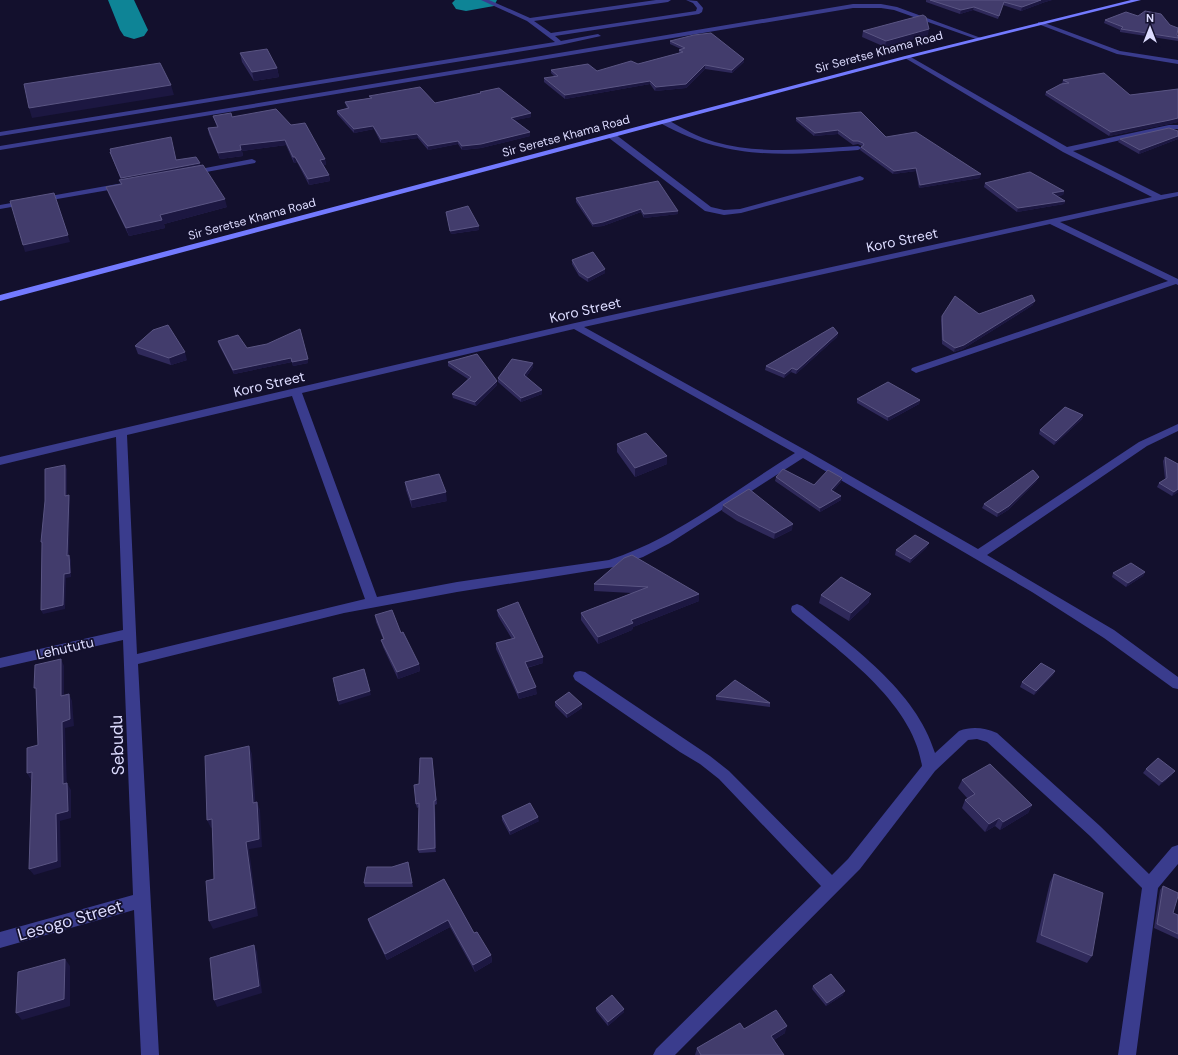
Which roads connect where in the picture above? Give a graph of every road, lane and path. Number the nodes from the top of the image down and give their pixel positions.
1 (484, 0) edge
2 (668, 0) edge
3 (688, 0) edge
4 (1138, 0) edge
5 (529, 20) junction
6 (1040, 23) junction
7 (550, 35) junction
8 (598, 36) dead end
9 (978, 38) junction
10 (560, 43) junction
11 (907, 57) junction
12 (1178, 62) edge
13 (665, 122) junction
14 (1178, 128) edge
15 (0, 134) edge
16 (612, 136) junction
17 (0, 148) edge
18 (858, 148) edge
19 (1066, 150) junction
20 (252, 161) dead end
21 (184, 174) edge
22 (860, 178) dead end
23 (130, 183) edge
24 (1178, 194) edge
25 (1160, 198) junction
26 (0, 207) edge
27 (1052, 222) junction
28 (1177, 281) edge
29 (0, 298) edge
30 (575, 326) junction
31 (916, 370) dead end
32 (296, 392) junction
33 (1178, 427) edge
34 (120, 433) junction
35 (802, 453) junction
36 (0, 461) edge
37 (978, 555) junction
38 (372, 602) junction
39 (797, 609) dead end
40 (130, 633) junction
41 (132, 660) junction
42 (0, 662) edge
43 (580, 676) dead end
44 (1178, 684) edge
45 (930, 767) junction
46 (1178, 852) edge
47 (1150, 885) junction
48 (832, 886) junction
49 (141, 900) junction
50 (0, 940) edge
51 (150, 1055) edge
52 (662, 1055) edge
53 (1127, 1055) edge

1 - 5 street
2 - 5 street
3 - 7 street
4 - 6 main road, Sir Seretse Khama Road
5 - 7 street
6 - 9 main road, Sir Seretse Khama Road
6 - 12 street
7 - 10 street
8 - 10 street
9 - 11 main road, Sir Seretse Khama Road
9 - 17 street
10 - 15 street
11 - 13 main road, Sir Seretse Khama Road
11 - 19 street
13 - 16 main road, Sir Seretse Khama Road
13 - 18 street
14 - 19 street
16 - 22 street
16 - 29 main road, Sir Seretse Khama Road
19 - 25 street
20 - 21 street
23 - 26 street
24 - 25 street, Koro Street
25 - 27 street, Koro Street
27 - 28 street
27 - 30 street, Koro Street
28 - 31 street
30 - 32 street, Koro Street
30 - 35 street
32 - 34 street, Koro Street
32 - 38 street
33 - 37 street
34 - 36 street, Koro Street
34 - 40 street, Sebudu
35 - 37 street
35 - 38 street
37 - 44 street
38 - 41 street
39 - 45 street
40 - 41 street, Sebudu
40 - 42 street, Lehututu
41 - 49 street, Sebudu
43 - 48 street
45 - 47 street
45 - 48 street
46 - 47 street
47 - 53 street
48 - 52 street
49 - 50 street, Lesogo Street
49 - 51 street, Sebudu

